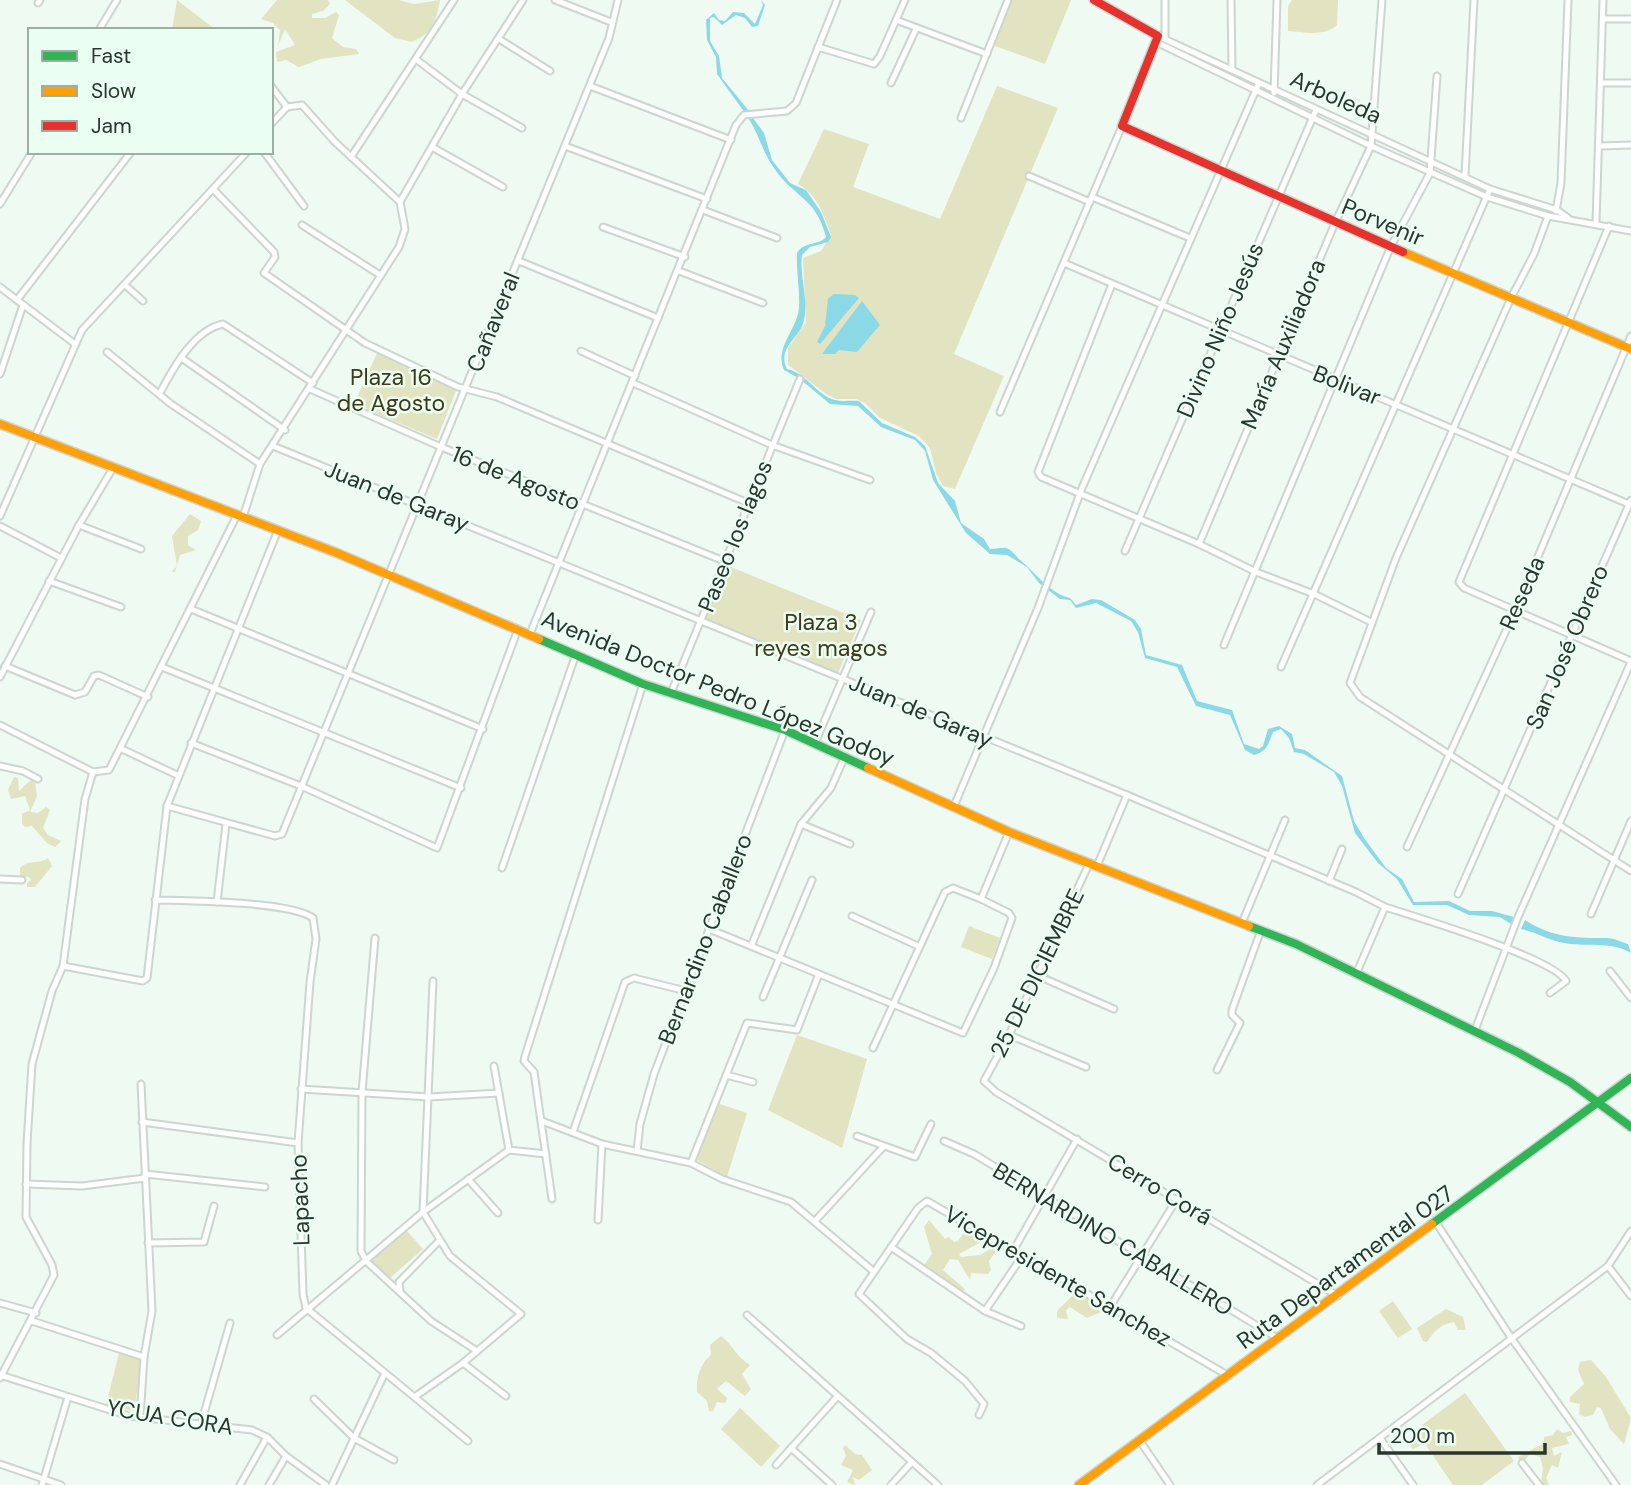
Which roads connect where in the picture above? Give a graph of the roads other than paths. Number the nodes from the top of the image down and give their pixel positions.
1 (117, 0) edge
2 (454, 0) edge
3 (523, 0) edge
4 (555, 0) edge
5 (618, 0) edge
6 (837, 0) edge
7 (905, 0) edge
8 (1008, 0) edge
9 (1094, 0) edge
10 (1165, 0) edge
11 (1231, 0) edge
12 (1277, 0) edge
13 (1382, 0) edge
14 (1474, 0) edge
15 (1568, 0) edge
16 (1603, 0) edge
17 (1603, 19) junction
18 (1631, 19) edge
19 (896, 20) junction
20 (611, 22) junction
21 (100, 28) edge
22 (916, 29) junction
23 (499, 39) junction
24 (1160, 39) junction
25 (818, 47) junction
26 (987, 54) junction
27 (416, 60) junction
28 (1232, 70) junction
29 (550, 71) dead end
30 (1437, 76) dead end
31 (891, 83) dead end
32 (1259, 83) junction
33 (1601, 83) junction
34 (1631, 83) edge
35 (590, 86) junction
36 (273, 89) edge
37 (1274, 90) junction
38 (1256, 91) junction
39 (462, 94) junction
40 (1274, 99) junction
41 (286, 107) junction
42 (1316, 110) junction
43 (961, 118) dead end
44 (1312, 118) junction
45 (273, 122) edge
46 (1122, 126) junction
47 (522, 128) dead end
48 (1372, 135) junction
49 (731, 140) junction
50 (1631, 145) edge
51 (565, 146) junction
52 (1371, 146) junction
53 (1600, 146) junction
54 (432, 147) junction
55 (31, 154) edge
56 (129, 154) edge
57 (245, 154) edge
58 (265, 154) edge
59 (351, 157) junction
60 (1431, 161) junction
61 (1221, 172) junction
62 (1430, 173) junction
63 (1029, 176) dead end
64 (1465, 176) junction
65 (1464, 186) junction
66 (503, 187) dead end
67 (213, 189) junction
68 (1490, 189) junction
69 (1277, 197) junction
70 (1487, 197) junction
71 (707, 199) junction
72 (1091, 199) junction
73 (400, 202) junction
74 (0, 204) edge
75 (304, 206) dead end
76 (1557, 209) junction
77 (703, 210) junction
78 (1551, 217) junction
79 (1568, 218) junction
80 (1335, 223) junction
81 (1596, 223) junction
82 (302, 225) dead end
83 (1609, 226) junction
84 (603, 227) dead end
85 (1631, 231) edge
86 (777, 238) dead end
87 (1190, 238) junction
88 (1391, 246) junction
89 (685, 257) junction
90 (519, 261) junction
91 (1064, 263) junction
92 (679, 271) junction
93 (1454, 273) junction
94 (380, 275) junction
95 (1112, 284) junction
96 (125, 285) junction
97 (0, 288) edge
98 (1511, 298) junction
99 (17, 300) junction
100 (144, 301) dead end
101 (763, 303) dead end
102 (23, 305) junction
103 (1163, 305) junction
104 (658, 318) junction
105 (1568, 322) junction
106 (1219, 329) junction
107 (344, 331) junction
108 (1631, 336) edge
109 (75, 344) junction
110 (1629, 348) edge
111 (581, 351) dead end
112 (107, 352) dead end
113 (1278, 356) junction
114 (183, 359) junction
115 (0, 374) edge
116 (635, 376) junction
117 (800, 379) dead end
118 (1336, 381) junction
119 (633, 383) junction
120 (312, 386) junction
121 (466, 388) junction
122 (160, 393) junction
123 (1394, 404) junction
124 (1000, 412) dead end
125 (0, 424) edge
126 (1452, 428) junction
127 (285, 430) junction
128 (34, 438) junction
129 (607, 444) junction
130 (772, 445) junction
131 (273, 446) junction
132 (441, 447) junction
133 (1513, 454) junction
134 (260, 464) junction
135 (113, 468) junction
136 (1572, 478) junction
137 (870, 480) dead end
138 (1080, 493) junction
139 (748, 503) junction
140 (1630, 503) edge
141 (417, 504) junction
142 (583, 505) junction
143 (0, 516) edge
144 (240, 516) junction
145 (1141, 518) junction
146 (79, 525) junction
147 (0, 526) edge
148 (278, 530) junction
149 (1199, 544) junction
150 (141, 549) dead end
151 (1125, 551) dead end
152 (61, 558) junction
153 (724, 561) junction
154 (558, 562) junction
155 (1256, 572) junction
156 (387, 575) junction
157 (49, 581) junction
158 (1314, 594) junction
159 (121, 607) dead end
160 (191, 610) junction
161 (1515, 611) junction
162 (871, 612) dead end
163 (701, 619) junction
164 (1371, 622) junction
165 (238, 629) junction
166 (518, 629) junction
167 (530, 634) junction
168 (1571, 636) junction
169 (1224, 645) dead end
170 (576, 654) junction
171 (1631, 662) edge
172 (5, 666) junction
173 (162, 667) junction
174 (1281, 667) dead end
175 (348, 673) junction
176 (0, 677) edge
177 (842, 678) junction
178 (643, 684) junction
179 (214, 688) junction
180 (671, 693) junction
181 (148, 696) junction
182 (0, 725) edge
183 (483, 729) junction
184 (785, 730) junction
185 (323, 732) junction
186 (984, 737) junction
187 (191, 743) junction
188 (815, 743) junction
189 (122, 749) junction
190 (1449, 755) junction
191 (845, 756) junction
192 (0, 766) edge
193 (93, 772) junction
194 (177, 775) junction
195 (38, 779) dead end
196 (301, 786) junction
197 (461, 788) junction
198 (1506, 790) junction
199 (1128, 795) junction
200 (167, 806) junction
201 (954, 806) junction
202 (1285, 820) dead end
203 (1631, 821) edge
204 (226, 824) junction
205 (801, 824) junction
206 (1560, 826) junction
207 (1009, 832) junction
208 (850, 845) dead end
209 (1407, 847) dead end
210 (1342, 849) dead end
211 (1270, 856) junction
212 (1614, 860) junction
213 (1093, 866) junction
214 (502, 868) dead end
215 (1631, 871) edge
216 (0, 879) edge
217 (22, 880) dead end
218 (812, 880) dead end
219 (1329, 881) junction
220 (1458, 894) dead end
221 (981, 899) junction
222 (155, 900) junction
223 (217, 902) junction
224 (1385, 906) junction
225 (1591, 914) dead end
226 (852, 916) dead end
227 (1242, 923) junction
228 (709, 929) junction
229 (1261, 930) junction
230 (375, 938) dead end
231 (752, 944) junction
232 (918, 946) junction
233 (1505, 949) junction
234 (780, 957) junction
235 (62, 966) junction
236 (1611, 971) dead end
237 (1357, 972) junction
238 (819, 974) junction
239 (1036, 975) junction
240 (433, 981) dead end
241 (686, 991) junction
242 (1550, 993) dead end
243 (763, 997) dead end
244 (1631, 998) edge
245 (892, 1006) junction
246 (1114, 1009) dead end
247 (1475, 1030) junction
248 (1009, 1035) junction
249 (873, 1048) dead end
250 (494, 1066) dead end
251 (1086, 1067) dead end
252 (1217, 1070) dead end
253 (726, 1075) junction
254 (1631, 1078) edge
255 (984, 1081) joint
256 (753, 1082) dead end
257 (141, 1084) dead end
258 (301, 1089) junction
259 (362, 1092) junction
260 (499, 1094) junction
261 (429, 1097) junction
262 (1598, 1102) junction
263 (542, 1121) junction
264 (142, 1122) junction
265 (931, 1124) dead end
266 (1631, 1128) edge
267 (572, 1132) junction
268 (857, 1136) dead end
269 (1077, 1139) junction
270 (944, 1141) dead end
271 (298, 1143) junction
272 (602, 1144) junction
273 (883, 1147) junction
274 (509, 1150) junction
275 (637, 1152) junction
276 (546, 1154) junction
277 (691, 1163) junction
278 (145, 1176) junction
279 (468, 1180) junction
280 (26, 1184) junction
281 (265, 1187) dead end
282 (1045, 1198) junction
283 (552, 1199) dead end
284 (1177, 1199) junction
285 (214, 1206) dead end
286 (423, 1212) junction
287 (498, 1213) dead end
288 (598, 1220) dead end
289 (815, 1221) junction
290 (1437, 1224) junction
291 (1631, 1231) edge
292 (438, 1242) junction
293 (148, 1243) junction
294 (891, 1247) junction
295 (1013, 1251) junction
296 (1023, 1255) junction
297 (1140, 1257) junction
298 (366, 1261) junction
299 (1608, 1266) junction
300 (873, 1271) junction
301 (400, 1292) junction
302 (1338, 1296) junction
303 (1631, 1296) edge
304 (0, 1303) edge
305 (1110, 1307) junction
306 (306, 1308) junction
307 (985, 1311) junction
308 (36, 1313) junction
309 (747, 1315) dead end
310 (32, 1321) junction
311 (230, 1324) dead end
312 (1021, 1326) dead end
313 (277, 1335) dead end
314 (1280, 1339) junction
315 (1512, 1339) junction
316 (477, 1351) junction
317 (144, 1357) junction
318 (463, 1363) junction
319 (384, 1375) junction
320 (0, 1376) edge
321 (1229, 1376) junction
322 (415, 1396) junction
323 (506, 1396) dead end
324 (68, 1397) junction
325 (837, 1397) junction
326 (314, 1399) dead end
327 (979, 1415) dead end
328 (140, 1417) junction
329 (201, 1424) junction
330 (267, 1437) junction
331 (354, 1438) junction
332 (1380, 1438) junction
333 (468, 1441) dead end
334 (1140, 1441) junction
335 (791, 1448) junction
336 (286, 1456) junction
337 (394, 1460) dead end
338 (912, 1462) junction
339 (1522, 1463) dead end
340 (0, 1464) edge
341 (776, 1465) dead end
342 (43, 1477) junction
343 (41, 1485) edge
344 (61, 1485) edge
345 (240, 1485) edge
346 (269, 1485) edge
347 (326, 1485) edge
348 (332, 1485) edge
349 (832, 1485) edge
350 (891, 1485) edge
351 (938, 1485) edge
352 (1079, 1485) edge
353 (1170, 1485) edge
354 (1317, 1485) edge
355 (1413, 1485) edge
356 (1539, 1485) edge
357 (1616, 1485) edge

1 - 21 street
2 - 27 street
3 - 23 street
4 - 20 street
5 - 20 street, Cañaveral
6 - 25 street
7 - 19 street
8 - 26 street
9 - 24 main road, Arboleda
10 - 24 street
11 - 28 street
12 - 37 street
13 - 48 street, María Auxiliadora
14 - 64 street
15 - 76 street
16 - 17 street
17 - 18 street
17 - 33 street
19 - 22 street
19 - 25 street
20 - 35 street, Cañaveral
22 - 26 street
22 - 31 street
23 - 29 street
23 - 39 street
24 - 28 street, Arboleda
24 - 38 street, Arboleda
24 - 46 main road
25 - 49 street
26 - 43 street
27 - 39 street
27 - 59 street
28 - 32 street, Arboleda
30 - 60 street
32 - 37 street, Arboleda
32 - 38 street
33 - 34 street
33 - 53 street
35 - 49 street
35 - 51 street, Cañaveral
36 - 41 street
37 - 40 street
37 - 42 street, Arboleda
38 - 40 street, Arboleda
38 - 61 street
39 - 47 street
39 - 54 street
40 - 44 street, Arboleda
41 - 45 street
41 - 59 street
42 - 44 street, Divino Niño Jesús
42 - 48 street, Arboleda
44 - 52 street, Arboleda
44 - 69 street, Divino Niño Jesús
46 - 61 main road, Porvenir
46 - 72 street
48 - 52 street, María Auxiliadora
48 - 60 street, Arboleda
49 - 71 street
50 - 53 street
51 - 71 street
51 - 90 street, Cañaveral
52 - 62 street, Arboleda
52 - 80 street, María Auxiliadora
53 - 81 street
54 - 66 street
54 - 73 street
55 - 74 street
56 - 99 street
57 - 67 street
58 - 75 street
59 - 73 street
60 - 62 street
60 - 64 street, Arboleda
61 - 69 main road, Porvenir
61 - 87 street
62 - 65 street, Arboleda
62 - 88 street
63 - 72 street
64 - 65 street
64 - 68 street, Arboleda
65 - 70 street, Arboleda
67 - 96 street
67 - 107 street
68 - 70 street
68 - 76 street, Arboleda
69 - 80 main road, Porvenir
69 - 106 street, Divino Niño Jesús
70 - 78 street, Arboleda
70 - 93 street
71 - 77 street
72 - 87 street
72 - 91 street
73 - 94 street
76 - 78 street
76 - 79 street, Arboleda
77 - 86 street
77 - 89 street
78 - 79 street, Arboleda
78 - 98 street
79 - 81 street, Arboleda
80 - 88 main road, Porvenir
80 - 113 street, María Auxiliadora
81 - 83 street, Arboleda
82 - 94 street
83 - 85 street, Arboleda
83 - 105 street
84 - 89 street
87 - 103 street
88 - 93 main road, Porvenir
88 - 118 street
89 - 92 street
90 - 104 street
90 - 121 street, Cañaveral
91 - 95 street, Bolivar
91 - 124 street
92 - 101 street
92 - 104 street
93 - 98 main road, Porvenir
93 - 123 street
94 - 107 street
95 - 103 street, Bolivar
95 - 138 street
96 - 100 street
96 - 109 street
97 - 99 street
98 - 105 main road, Porvenir
98 - 126 street
99 - 102 street
102 - 109 street
102 - 115 street
103 - 106 street, Bolivar
103 - 138 street
104 - 116 street
105 - 110 main road, Porvenir
105 - 133 street
106 - 113 street, Bolivar
106 - 145 street, Divino Niño Jesús
107 - 120 street
107 - 121 street
108 - 110 street, Reseda
109 - 128 street
110 - 136 street, Reseda
111 - 116 street
112 - 122 street
113 - 118 street, Bolivar
113 - 149 street, María Auxiliadora
114 - 120 street, 16 de Agosto
114 - 122 street
114 - 127 street
116 - 119 street
117 - 130 street, Paseo los lagos
118 - 123 street, Bolivar
118 - 155 street
119 - 129 street
119 - 130 street
120 - 127 street
120 - 132 street, 16 de Agosto
121 - 129 street
121 - 132 street, Cañaveral
122 - 134 street
123 - 126 street, Bolivar
123 - 158 street
125 - 128 main road, Avenida Doctor Pedro López Godoy
126 - 133 street, Bolivar
126 - 164 street
127 - 131 street
128 - 135 main road, Avenida Doctor Pedro López Godoy
128 - 143 street
129 - 139 street
129 - 142 street
130 - 137 street
130 - 139 street, Paseo los lagos
131 - 134 street
131 - 141 street, Juan de Garay
132 - 141 street, Cañaveral
132 - 142 street, 16 de Agosto
133 - 136 street, Bolivar
133 - 161 street
134 - 144 street
135 - 144 main road, Avenida Doctor Pedro López Godoy
135 - 146 street
136 - 140 street, Bolivar
136 - 161 street, Reseda
138 - 145 street
138 - 186 street
139 - 153 street, Paseo los lagos
140 - 168 street, San José Obrero
141 - 154 street, Juan de Garay
141 - 156 street, Cañaveral
142 - 153 street, 16 de Agosto
142 - 154 street
144 - 148 main road, Avenida Doctor Pedro López Godoy
144 - 160 street
145 - 149 street
145 - 151 street, Divino Niño Jesús
146 - 150 street
146 - 152 street
147 - 152 street
148 - 156 main road, Avenida Doctor Pedro López Godoy
148 - 165 street
149 - 155 street
152 - 157 street
153 - 163 street, Paseo los lagos
154 - 163 street, Juan de Garay
154 - 167 street
155 - 158 street
155 - 169 street
156 - 166 main road, Avenida Doctor Pedro López Godoy
156 - 175 street, Cañaveral
157 - 159 street
157 - 172 street
158 - 164 street
158 - 174 street
160 - 165 street
160 - 173 street
161 - 168 street
161 - 190 street, Reseda
162 - 177 street
163 - 177 street, Juan de Garay
163 - 180 street, Paseo los lagos
164 - 190 street
165 - 175 street
165 - 179 street
166 - 167 main road, Avenida Doctor Pedro López Godoy
166 - 183 street
167 - 170 main road, Avenida Doctor Pedro López Godoy
168 - 171 street
168 - 198 street, San José Obrero
170 - 178 main road, Avenida Doctor Pedro López Godoy
170 - 214 street
171 - 206 street
172 - 176 street
172 - 181 street
173 - 179 street
173 - 181 street
175 - 183 street
175 - 185 street, Cañaveral
177 - 186 street, Juan de Garay
177 - 188 street
178 - 180 main road, Avenida Doctor Pedro López Godoy
178 - 263 street
179 - 185 street
179 - 187 street
180 - 184 main road, Avenida Doctor Pedro López Godoy
181 - 189 street
182 - 193 street
183 - 197 street
184 - 188 main road, Avenida Doctor Pedro López Godoy
184 - 228 street, Bernardino Caballero
185 - 196 street, Cañaveral
185 - 197 street
186 - 199 street, Juan de Garay
186 - 201 street
187 - 194 street
187 - 196 street
188 - 191 main road, Avenida Doctor Pedro López Godoy
189 - 193 street
189 - 194 street
190 - 198 street
190 - 209 street, Reseda
191 - 201 main road, Avenida Doctor Pedro López Godoy
191 - 205 street
192 - 195 street
193 - 235 street
194 - 200 street
196 - 197 street
196 - 204 street, Cañaveral
198 - 206 street
198 - 220 street, San José Obrero
199 - 211 street, Juan de Garay
199 - 213 street, 25 DE DICIEMBRE
200 - 204 street
200 - 222 street
201 - 207 main road, Avenida Doctor Pedro López Godoy
202 - 211 street
203 - 212 street
204 - 223 street
205 - 208 street
205 - 231 street
206 - 212 street
206 - 233 street
207 - 213 main road, Avenida Doctor Pedro López Godoy
207 - 221 street
210 - 219 street
211 - 219 street, Juan de Garay
211 - 227 street
212 - 215 street
212 - 225 street
213 - 227 main road, Avenida Doctor Pedro López Godoy
213 - 239 street, 25 DE DICIEMBRE
216 - 217 street
218 - 234 street
219 - 224 street, Juan de Garay
221 - 232 street
221 - 245 street
222 - 223 street
222 - 235 street
223 - 258 street, Lapacho
224 - 233 street, Juan de Garay
224 - 237 street
226 - 232 street
227 - 229 main road, Avenida Doctor Pedro López Godoy
228 - 231 street
228 - 241 street, Bernardino Caballero
229 - 237 main road, Avenida Doctor Pedro López Godoy
229 - 252 street
230 - 259 street
231 - 234 street
232 - 245 street
233 - 242 street, Juan de Garay
233 - 247 street
234 - 238 street
234 - 243 street
235 - 280 street
236 - 244 street
237 - 247 main road, Avenida Doctor Pedro López Godoy
238 - 245 street
238 - 253 street
239 - 246 street
239 - 248 street, 25 DE DICIEMBRE
240 - 261 street
241 - 267 street
241 - 275 street, Bernardino Caballero
245 - 249 street
247 - 262 main road, Avenida Doctor Pedro López Godoy
248 - 251 street
248 - 255 street, 25 DE DICIEMBRE
250 - 260 street
253 - 256 street
253 - 277 street
254 - 262 main road, Ruta Departamental 027
255 - 269 street, Cerro Corá
257 - 264 street
258 - 259 street
258 - 271 street, Lapacho
259 - 261 street
259 - 298 street
260 - 261 street
260 - 274 street
261 - 286 street
262 - 266 main road, Avenida Doctor Pedro López Godoy
262 - 290 main road, Ruta Departamental 027
263 - 267 street
263 - 276 street
264 - 271 street
264 - 278 street
265 - 273 street
267 - 272 street
268 - 273 street
269 - 282 street
269 - 284 street, Cerro Corá
270 - 282 street, BERNARDINO CABALLERO
271 - 306 street, Lapacho
272 - 275 street
272 - 288 street
273 - 289 street
274 - 276 street
274 - 279 street
275 - 277 street
276 - 283 street
277 - 289 street
278 - 280 street
278 - 281 street
278 - 293 street
279 - 286 street
279 - 287 street
280 - 308 street
282 - 295 street
282 - 297 street, BERNARDINO CABALLERO
284 - 297 street
284 - 302 street, Cerro Corá
285 - 293 street
286 - 292 street
286 - 298 street
289 - 300 street
290 - 302 main road, Ruta Departamental 027
290 - 315 street
291 - 299 street
292 - 301 street
292 - 316 street
293 - 317 street
294 - 295 street, Vicepresidente Sanchez
294 - 300 street, Vicepresidente Sanchez
294 - 307 street
295 - 296 street, Vicepresidente Sanchez
296 - 305 street, Vicepresidente Sanchez
296 - 307 street
297 - 305 street
297 - 314 street, BERNARDINO CABALLERO
298 - 301 street
298 - 306 street
299 - 303 street
299 - 315 street
300 - 327 street, Vicepresidente Sanchez
301 - 316 street
302 - 314 main road, Ruta Departamental 027
304 - 308 street
305 - 321 street, Vicepresidente Sanchez
306 - 313 street
306 - 319 street
307 - 312 street
308 - 310 street
309 - 325 street
310 - 317 street
310 - 320 street
311 - 329 street
314 - 321 main road, Ruta Departamental 027
315 - 332 street
315 - 357 street
316 - 318 street
317 - 328 street
318 - 322 street
318 - 323 street
319 - 322 street
319 - 331 street
320 - 324 street, YCUA CORA
321 - 334 main road, Ruta Departamental 027
322 - 333 street
324 - 328 street, YCUA CORA
324 - 342 street
325 - 335 street
325 - 338 street
326 - 331 street
328 - 329 street, YCUA CORA
329 - 330 street, YCUA CORA
330 - 336 street, YCUA CORA
330 - 345 street
331 - 337 street
331 - 348 street
332 - 354 street
332 - 355 street
334 - 352 main road, Ruta Departamental 027
334 - 353 street
335 - 341 street
335 - 349 street
336 - 346 street
336 - 347 street, YCUA CORA
338 - 350 street
338 - 351 street
339 - 356 street
340 - 342 street
342 - 343 street
342 - 344 street

